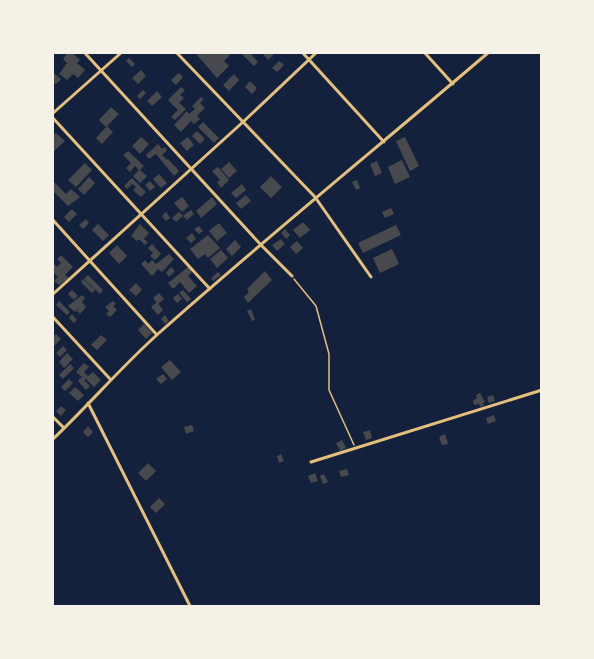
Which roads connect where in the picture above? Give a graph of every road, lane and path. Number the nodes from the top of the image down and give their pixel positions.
1 (84, 52) edge
2 (122, 52) edge
3 (176, 52) edge
4 (302, 52) edge
5 (317, 52) edge
6 (424, 52) edge
7 (489, 52) edge
8 (309, 60) junction
9 (102, 70) junction
10 (453, 84) junction
11 (52, 115) edge
12 (243, 122) junction
13 (384, 142) junction
14 (191, 167) junction
15 (315, 197) junction
16 (142, 212) junction
17 (52, 219) edge
18 (261, 245) junction
19 (90, 260) junction
20 (292, 276) joint
21 (371, 277) dead end
22 (210, 289) junction
23 (52, 295) edge
24 (52, 316) edge
25 (157, 334) junction
26 (111, 380) junction
27 (542, 390) edge
28 (88, 403) junction
29 (52, 416) edge
30 (64, 428) junction
31 (52, 440) edge
32 (355, 448) junction
33 (311, 462) dead end
34 (190, 606) edge

1 - 9 street
2 - 9 street
3 - 12 street
4 - 8 street
5 - 8 street
6 - 10 street
7 - 10 street
8 - 12 street
8 - 13 street
9 - 11 street
9 - 14 street
10 - 13 street
11 - 16 street
12 - 14 street
12 - 15 street
13 - 15 street
14 - 16 street
14 - 18 street
15 - 18 street
15 - 21 street
16 - 19 street
16 - 22 street
17 - 19 street
18 - 20 street
18 - 22 street
19 - 23 street
19 - 25 street
20 - 32 path
22 - 25 street
24 - 26 street
25 - 26 street
26 - 28 street
27 - 32 street
28 - 30 street
28 - 34 street
29 - 30 street
30 - 31 street
32 - 33 street

